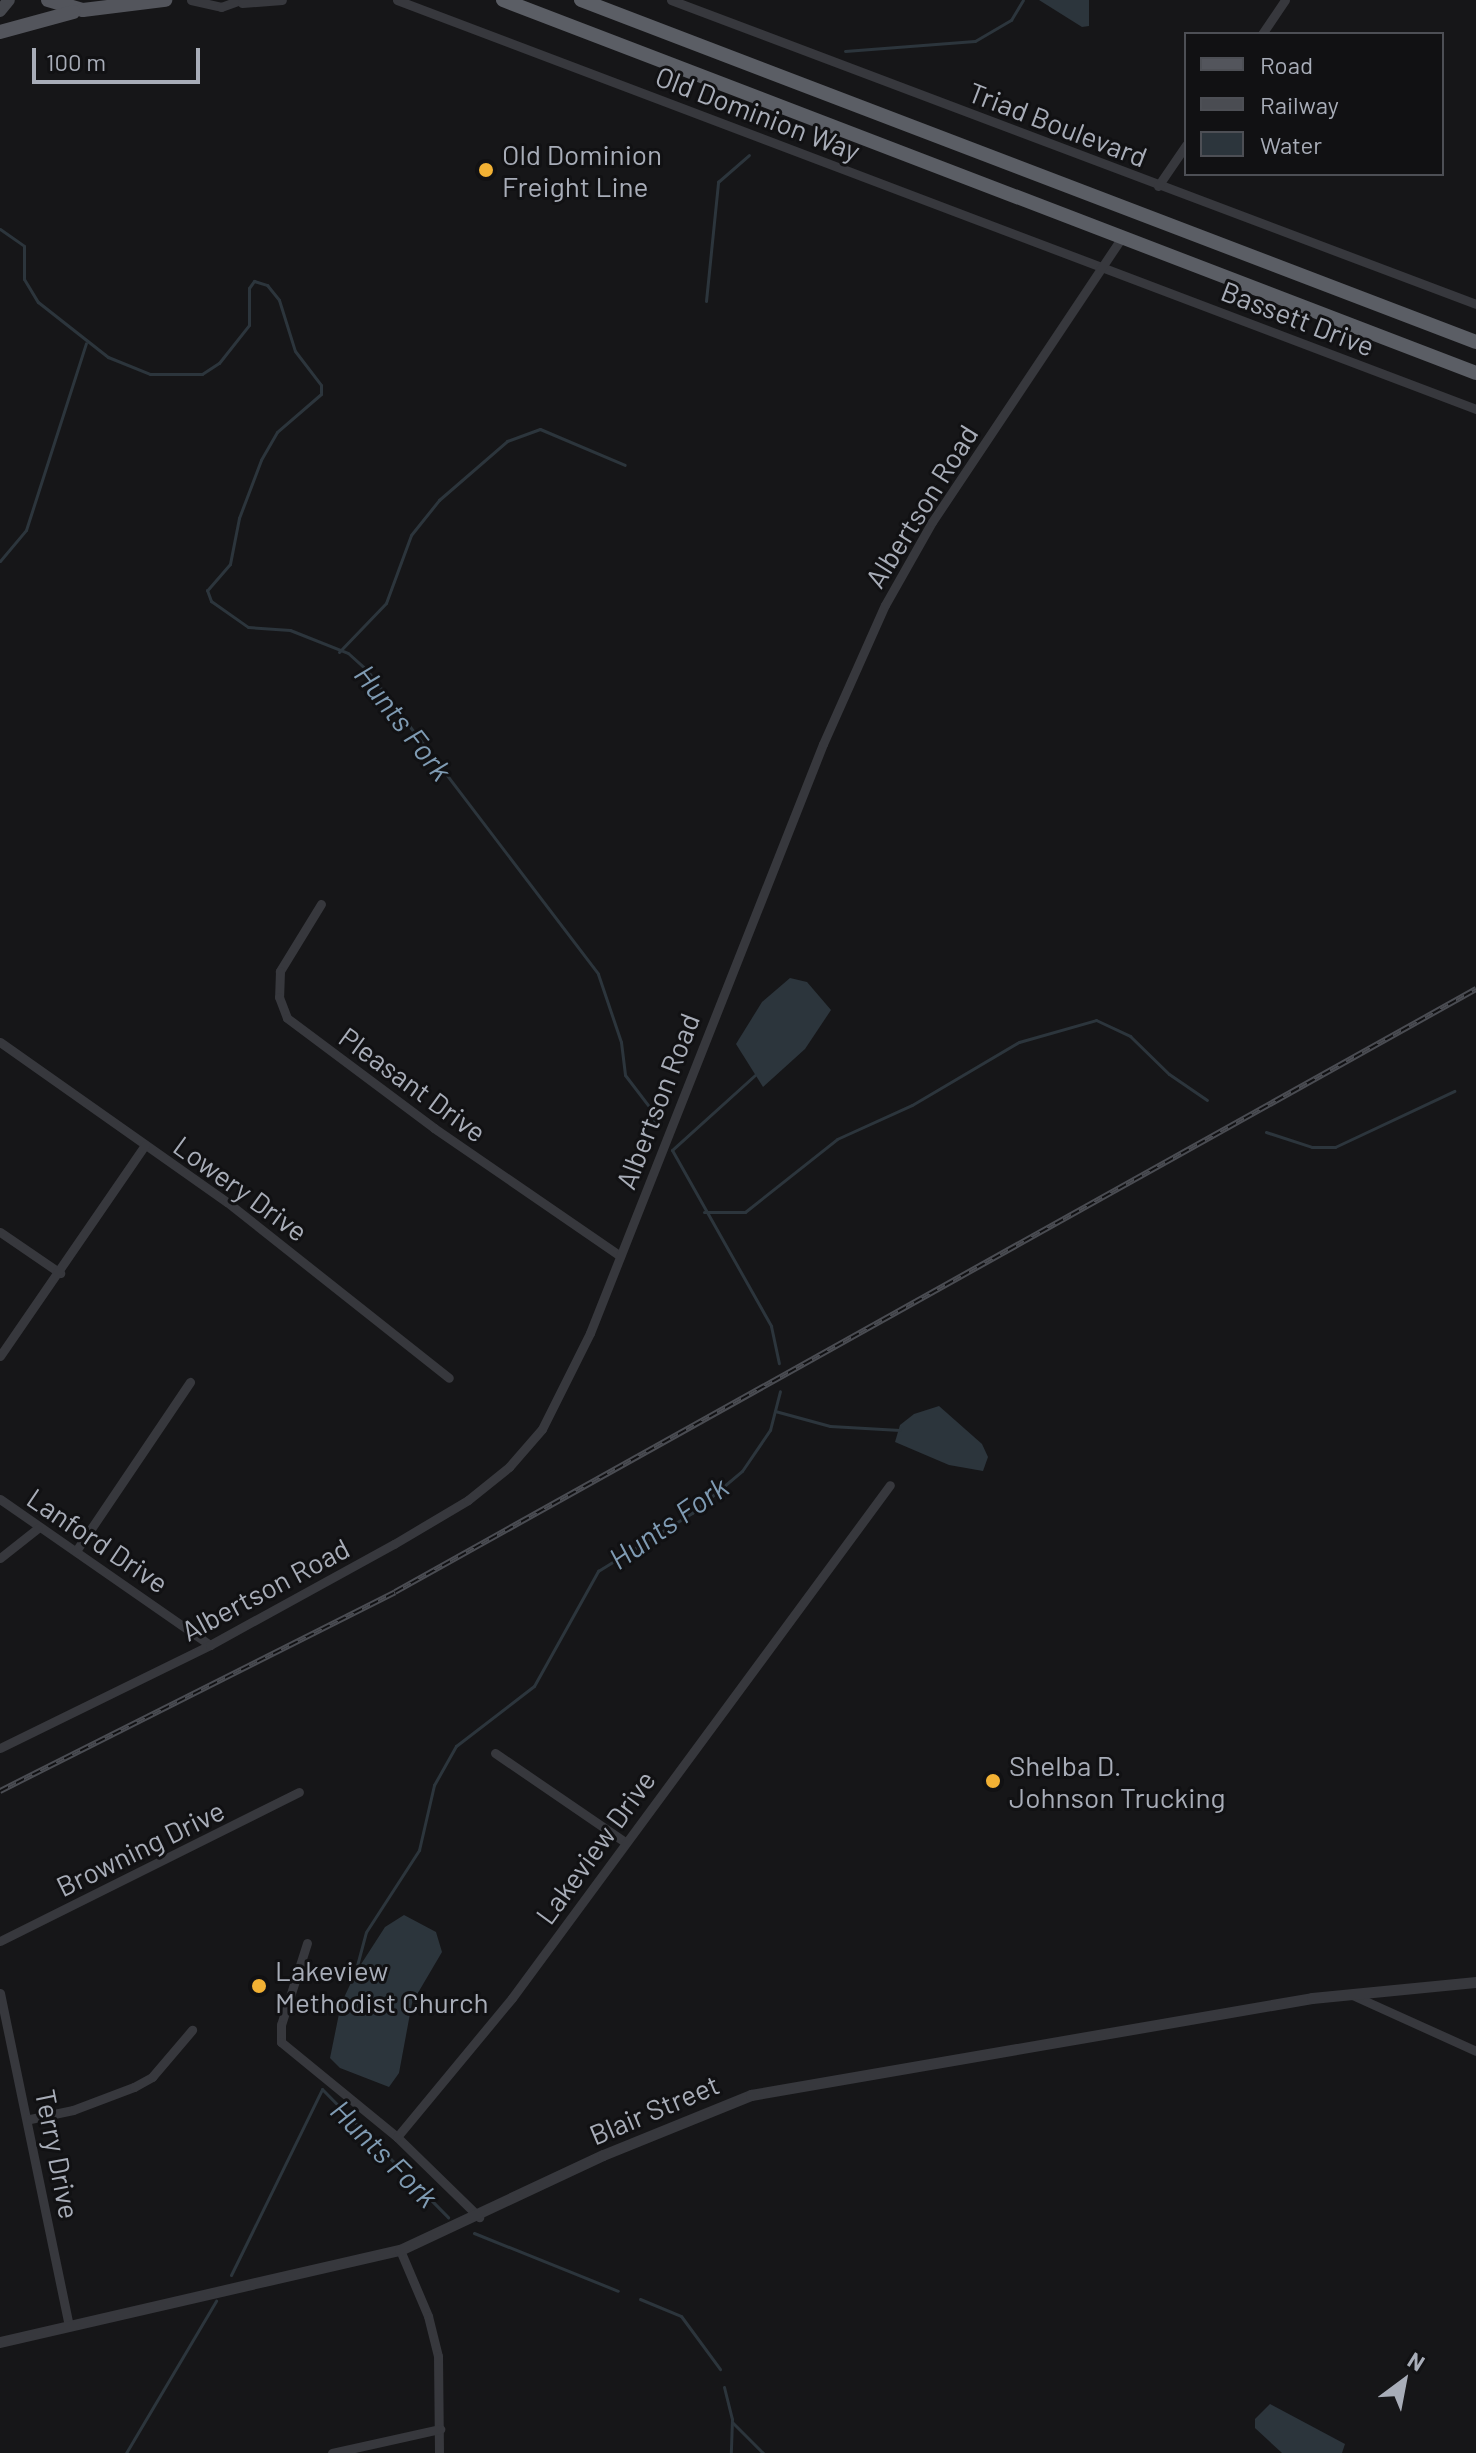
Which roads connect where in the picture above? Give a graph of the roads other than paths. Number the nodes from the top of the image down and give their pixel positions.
1 (9, 0) edge
2 (48, 0) edge
3 (165, 0) edge
4 (191, 0) edge
5 (282, 0) edge
6 (397, 0) edge
7 (493, 0) edge
8 (503, 0) edge
9 (581, 0) edge
10 (671, 0) edge
11 (1285, 0) edge
12 (241, 1) edge
13 (83, 10) junction
14 (0, 11) edge
15 (533, 11) junction
16 (0, 32) edge
17 (1263, 32) edge
18 (1184, 148) edge
19 (1158, 186) junction
20 (1121, 239) junction
21 (1104, 268) junction
22 (1476, 304) edge
23 (1476, 342) edge
24 (1476, 373) edge
25 (1476, 409) edge
26 (321, 904) dead end
27 (0, 1042) edge
28 (145, 1145) junction
29 (0, 1232) edge
30 (620, 1256) junction
31 (60, 1273) junction
32 (0, 1356) edge
33 (449, 1378) dead end
34 (190, 1382) dead end
35 (890, 1485) dead end
36 (0, 1499) edge
37 (38, 1528) junction
38 (76, 1551) junction
39 (0, 1558) edge
40 (210, 1645) junction
41 (0, 1748) edge
42 (495, 1753) dead end
43 (299, 1792) dead end
44 (625, 1842) junction
45 (0, 1941) edge
46 (307, 1943) dead end
47 (1476, 1982) edge
48 (0, 1993) edge
49 (1347, 1993) junction
50 (192, 2030) dead end
51 (1476, 2051) edge
52 (30, 2119) junction
53 (397, 2137) junction
54 (479, 2217) junction
55 (400, 2250) junction
56 (69, 2325) junction
57 (0, 2342) edge
58 (440, 2429) junction
59 (332, 2453) edge
60 (439, 2453) edge

1 - 14 main road
2 - 13 main road
3 - 13 main road
4 - 12 street
5 - 12 street
6 - 21 street, Old Dominion Way
7 - 15 highway
8 - 15 highway
9 - 23 highway
10 - 19 street, Triad Boulevard
11 - 17 street
13 - 16 main road
15 - 20 highway
18 - 19 street
19 - 22 street, Triad Boulevard
20 - 21 street, Albertson Road
20 - 24 highway
21 - 25 street, Bassett Drive
21 - 30 street, Albertson Road
26 - 30 street, Pleasant Drive
27 - 28 street, Lowery Drive
28 - 31 street
28 - 33 street, Lowery Drive
29 - 31 street
30 - 40 street, Albertson Road
31 - 32 street
34 - 38 street
35 - 44 street, Lakeview Drive
36 - 37 street, Lanford Drive
37 - 38 street, Lanford Drive
37 - 39 street
38 - 40 street, Lanford Drive
40 - 41 street, Albertson Road
42 - 44 street
43 - 45 street, Browning Drive
44 - 53 street, Lakeview Drive
46 - 53 street
47 - 49 street, Blair Street
48 - 52 street, Terry Drive
49 - 51 street
49 - 54 street, Blair Street
50 - 52 street
52 - 56 street, Terry Drive
53 - 54 street
54 - 55 street, Blair Street
55 - 56 street, Blair Street
55 - 58 street
56 - 57 street, Blair Street
58 - 59 street
58 - 60 street

